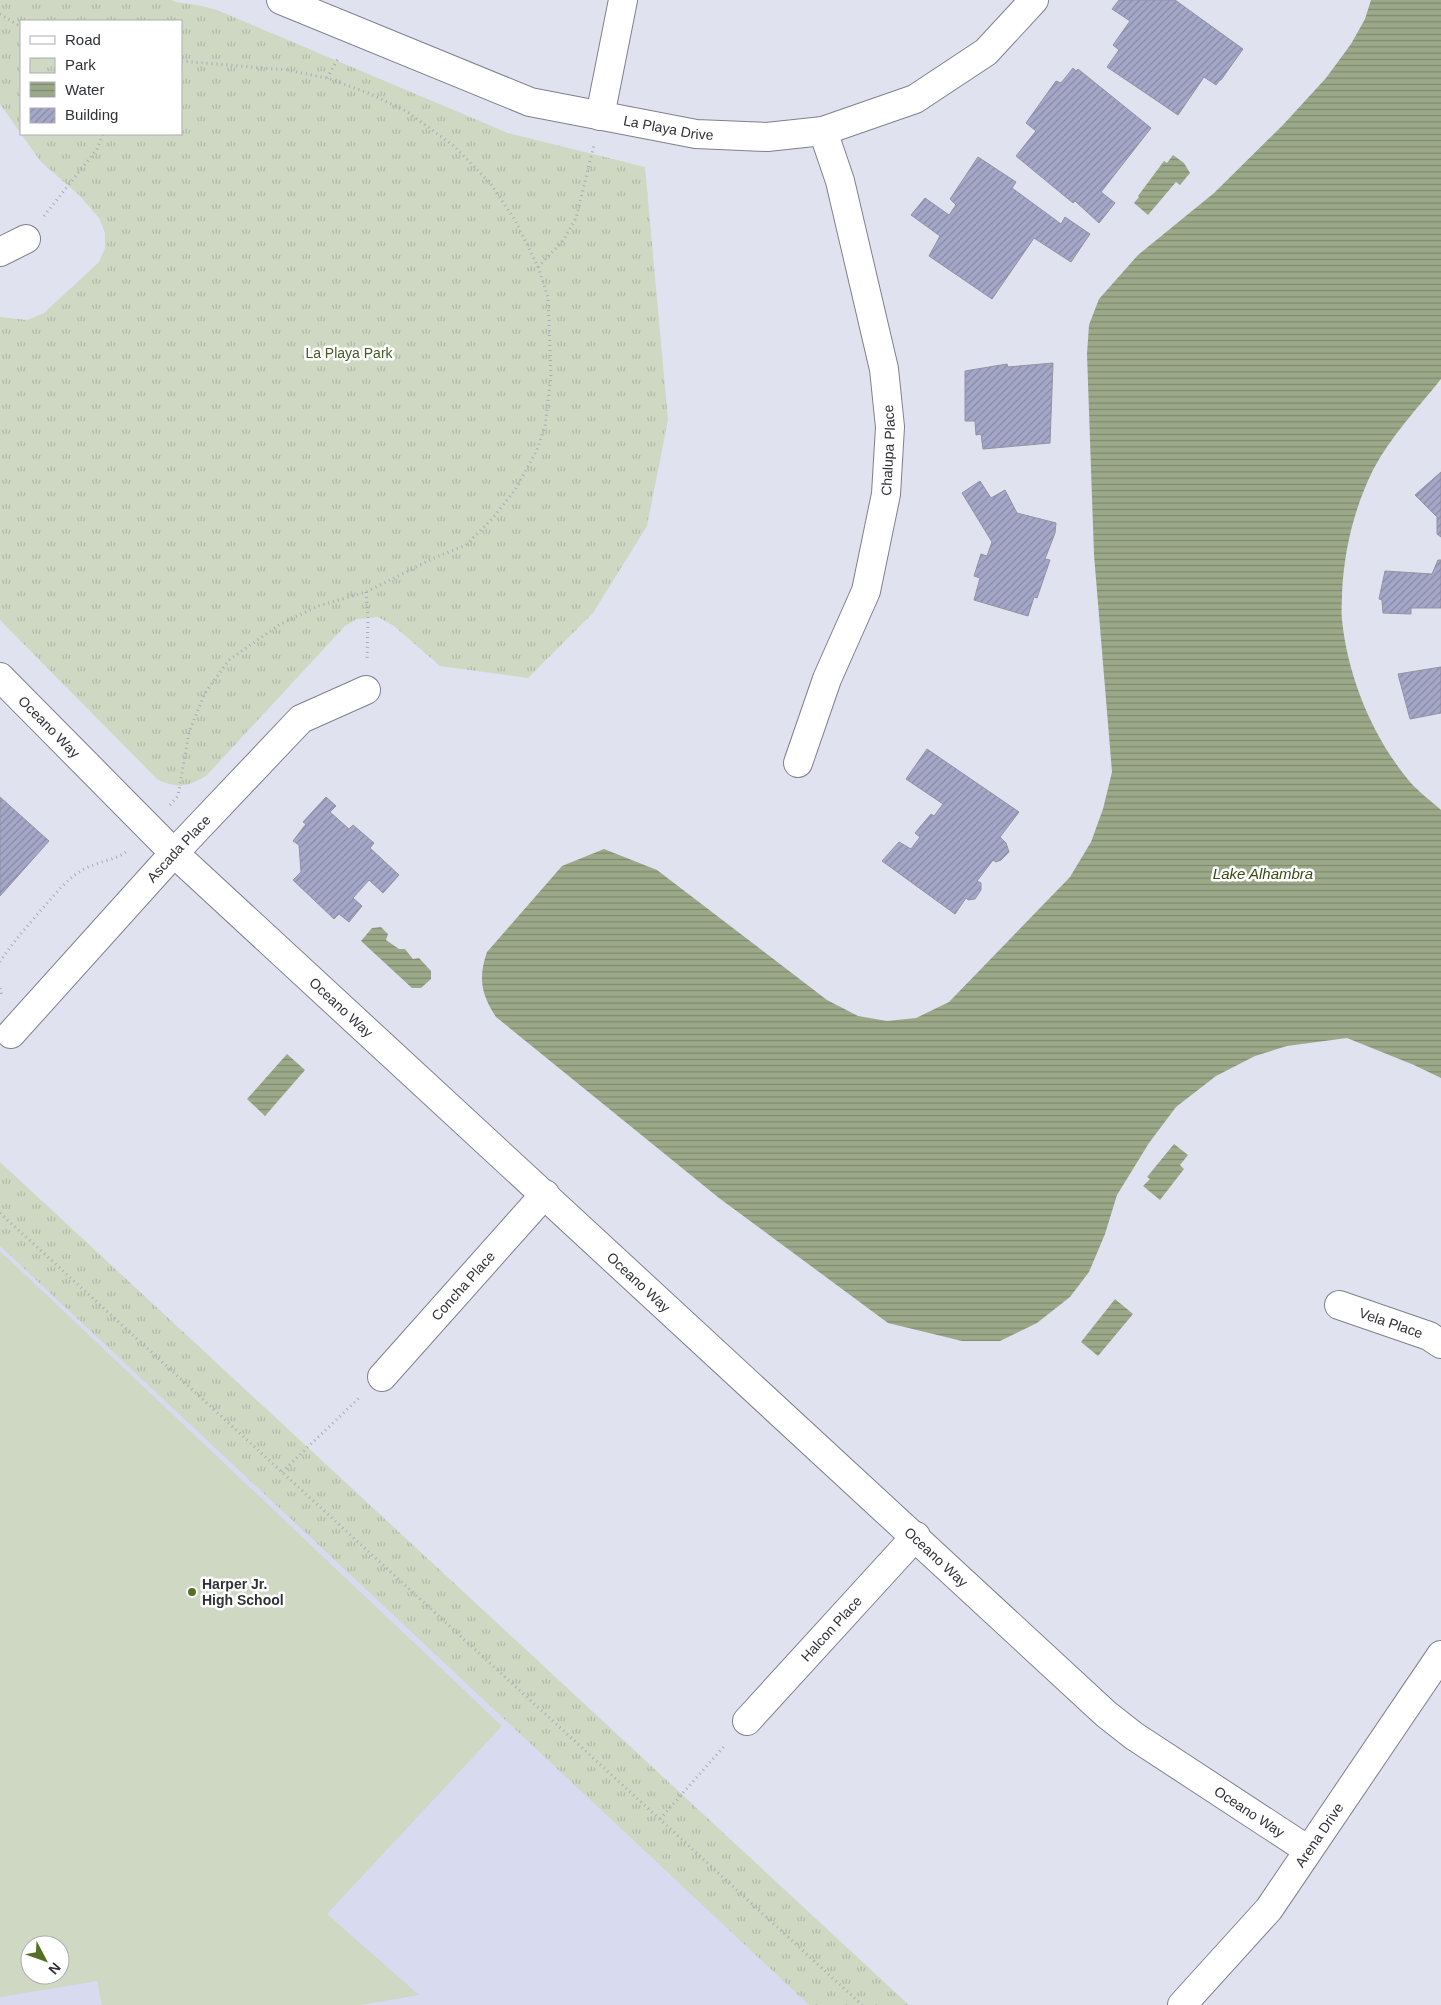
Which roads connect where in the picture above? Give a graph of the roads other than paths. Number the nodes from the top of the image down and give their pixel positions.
1 (281, 0) edge
2 (623, 0) edge
3 (1034, 0) edge
4 (600, 116) junction
5 (823, 131) junction
6 (26, 239) road end
7 (0, 252) edge
8 (0, 677) edge
9 (366, 690) road end
10 (798, 763) dead end
11 (174, 853) junction
12 (11, 1034) dead end
13 (545, 1194) junction
14 (1339, 1305) dead end
15 (1441, 1344) edge
16 (382, 1377) road end
17 (916, 1536) junction
18 (1441, 1655) edge
19 (747, 1721) road end
20 (1308, 1850) junction
21 (1182, 2005) edge

1 - 4 street, La Playa Drive
2 - 4 street
3 - 5 street, La Playa Drive
4 - 5 street, La Playa Drive
5 - 10 street, Chalupa Place
6 - 7 street
8 - 11 street, Oceano Way
9 - 11 street, Ascada Place
11 - 12 street, Ascada Place
11 - 13 street, Oceano Way
13 - 16 street, Concha Place
13 - 17 street, Oceano Way
14 - 15 street, Vela Place
17 - 19 street, Halcon Place
17 - 20 street, Oceano Way
18 - 20 street, Arena Drive
20 - 21 street, Arena Drive

